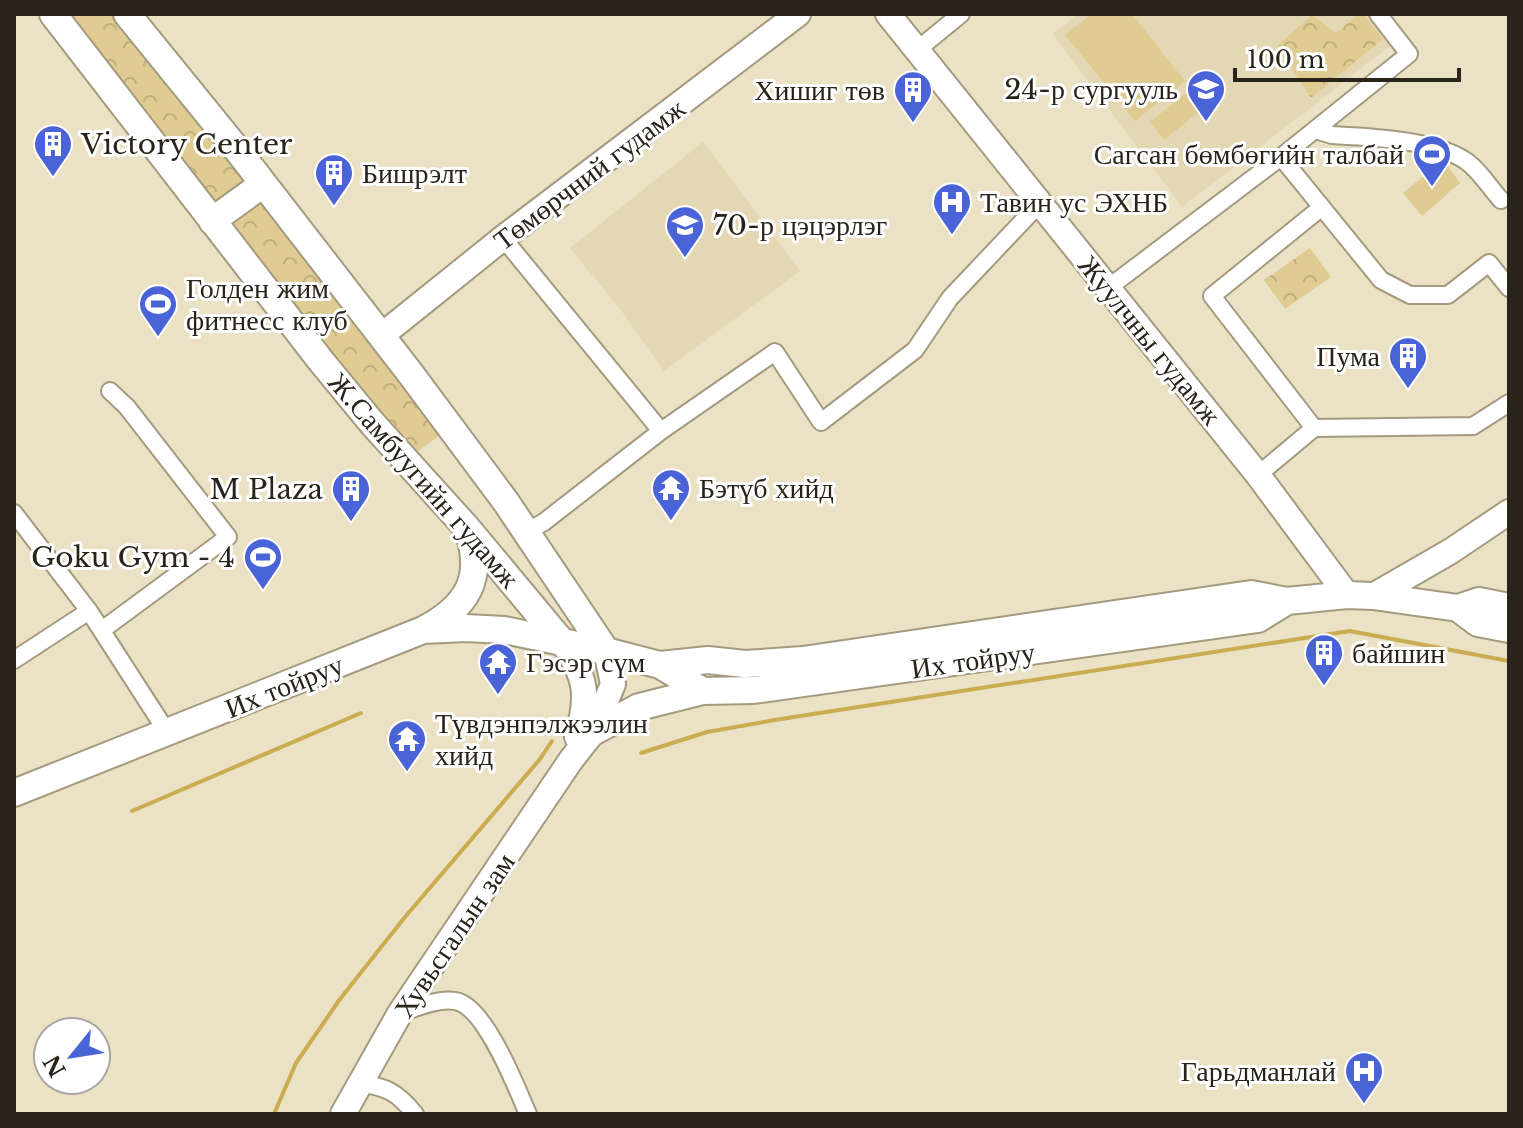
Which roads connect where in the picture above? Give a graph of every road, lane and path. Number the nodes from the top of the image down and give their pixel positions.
1 (53, 14) edge
2 (127, 14) edge
3 (798, 14) edge
4 (888, 14) edge
5 (961, 14) edge
6 (1378, 14) edge
7 (917, 50) junction
8 (1316, 130) junction
9 (1281, 157) junction
10 (263, 184) junction
11 (1501, 200) dead end
12 (1040, 203) junction
13 (1322, 207) junction
14 (212, 221) junction
15 (503, 238) junction
16 (1108, 288) junction
17 (1509, 288) edge
18 (381, 336) junction
19 (110, 391) dead end
20 (1509, 403) edge
21 (1314, 428) junction
22 (661, 431) junction
23 (1258, 475) junction
24 (506, 502) junction
25 (1509, 512) edge
26 (14, 513) edge
27 (467, 528) junction
28 (527, 532) junction
29 (557, 579) junction
30 (1360, 595) junction
31 (1287, 601) junction
32 (1509, 607) edge
33 (1458, 608) junction
34 (89, 611) junction
35 (1509, 629) edge
36 (102, 630) junction
37 (423, 630) junction
38 (562, 642) junction
39 (606, 651) junction
40 (14, 660) edge
41 (660, 665) junction
42 (703, 691) junction
43 (167, 732) junction
44 (593, 732) junction
45 (571, 760) junction
46 (14, 793) edge
47 (400, 1013) junction
48 (359, 1083) junction
49 (343, 1114) edge
50 (415, 1114) edge
51 (528, 1114) edge

1 - 14 main road, Ж.Самбуугийн гудамж
2 - 10 main road, Ж.Самбуугийн гудамж
3 - 15 main road, Төмөрчний гудамж
4 - 7 main road, Жуулчны гудамж
5 - 7 street
6 - 8 street
7 - 12 main road, Жуулчны гудамж
8 - 9 street
8 - 11 street
9 - 13 street
9 - 16 street
10 - 14 main road
10 - 18 main road, Ж.Самбуугийн гудамж
12 - 16 main road, Жуулчны гудамж
12 - 22 street
13 - 17 street
13 - 21 street
14 - 27 main road, Ж.Самбуугийн гудамж
15 - 18 main road, Төмөрчний гудамж
15 - 22 street
16 - 23 main road, Жуулчны гудамж
18 - 24 main road, Ж.Самбуугийн гудамж
19 - 36 street
20 - 21 street
21 - 23 street
22 - 28 street
23 - 30 main road, Жуулчны гудамж
24 - 27 main road
24 - 28 main road, Ж.Самбуугийн гудамж
25 - 30 main road
26 - 34 street
27 - 37 main road
27 - 38 main road, Ж.Самбуугийн гудамж
28 - 29 main road, Ж.Самбуугийн гудамж
29 - 39 main road, Ж.Самбуугийн гудамж
29 - 41 main road
30 - 31 main road, Их тойруу
30 - 33 main road, Их тойруу
31 - 41 main road, Их тойруу
31 - 42 main road, Их тойруу
32 - 33 main road, Их тойруу
33 - 35 main road, Их тойруу
34 - 36 street
34 - 40 street
36 - 43 street
37 - 38 main road, Их тойруу
37 - 43 main road, Их тойруу
38 - 39 main road, Их тойруу
38 - 45 main road
39 - 41 main road, Их тойруу
39 - 44 main road
41 - 42 main road, Их тойруу
42 - 44 main road
43 - 46 main road, Их тойруу
44 - 45 main road
45 - 47 main road, Хувьсгалын зам
47 - 48 main road, Хувьсгалын зам
47 - 51 street
48 - 49 main road, Хувьсгалын зам
48 - 50 street

